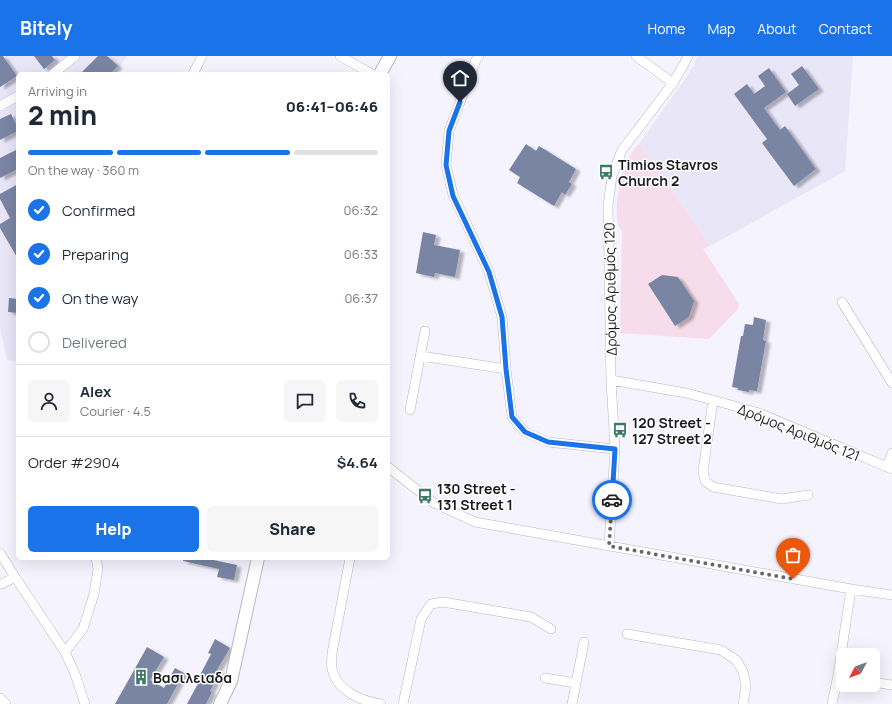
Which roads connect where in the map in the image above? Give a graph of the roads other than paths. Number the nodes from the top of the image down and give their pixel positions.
1 (75, 56) edge
2 (202, 56) edge
3 (340, 56) edge
4 (390, 56) edge
5 (479, 56) edge
6 (636, 56) edge
7 (688, 56) edge
8 (55, 72) edge
9 (194, 72) edge
10 (368, 72) edge
11 (381, 72) edge
12 (673, 83) junction
13 (16, 98) edge
14 (0, 106) edge
15 (842, 302) dead end
16 (425, 331) dead end
17 (421, 356) junction
18 (506, 369) junction
19 (611, 380) junction
20 (892, 383) edge
21 (713, 400) junction
22 (410, 410) dead end
23 (615, 449) junction
24 (892, 453) edge
25 (890, 468) edge
26 (390, 470) edge
27 (808, 495) dead end
28 (609, 546) junction
29 (0, 553) edge
30 (96, 560) edge
31 (258, 560) edge
32 (350, 560) edge
33 (15, 577) junction
34 (0, 584) edge
35 (851, 589) junction
36 (892, 595) edge
37 (551, 629) dead end
38 (627, 634) dead end
39 (584, 642) dead end
40 (843, 648) edge
41 (65, 652) junction
42 (545, 678) dead end
43 (576, 683) junction
44 (880, 683) edge
45 (892, 685) edge
46 (836, 690) edge
47 (0, 698) edge
48 (6, 704) edge
49 (85, 704) edge
50 (220, 704) edge
51 (381, 704) edge
52 (403, 704) edge
53 (572, 704) edge
54 (744, 704) edge
55 (832, 704) edge

1 - 8 street
2 - 9 street
3 - 10 street
4 - 11 street
5 - 18 street
6 - 12 street
7 - 12 street, Δρόμος Αριθμός 120
12 - 19 street, Δρόμος Αριθμός 120
13 - 14 street
15 - 20 street
16 - 17 street
17 - 18 street
17 - 22 street
18 - 23 street
19 - 21 street, Δρόμος Αριθμός 121
19 - 23 street, Δρόμος Αριθμός 120
21 - 25 street, Δρόμος Αριθμός 121
21 - 27 street
23 - 28 street, Δρόμος Αριθμός 120
24 - 25 street
26 - 28 street
28 - 35 street
29 - 33 street
30 - 41 street
31 - 50 street
32 - 51 street
33 - 34 street
33 - 41 street
35 - 36 street
35 - 40 street
37 - 52 street
38 - 54 street
39 - 43 street
41 - 49 street
42 - 43 street
43 - 53 street
44 - 45 street
46 - 55 street
47 - 48 street

